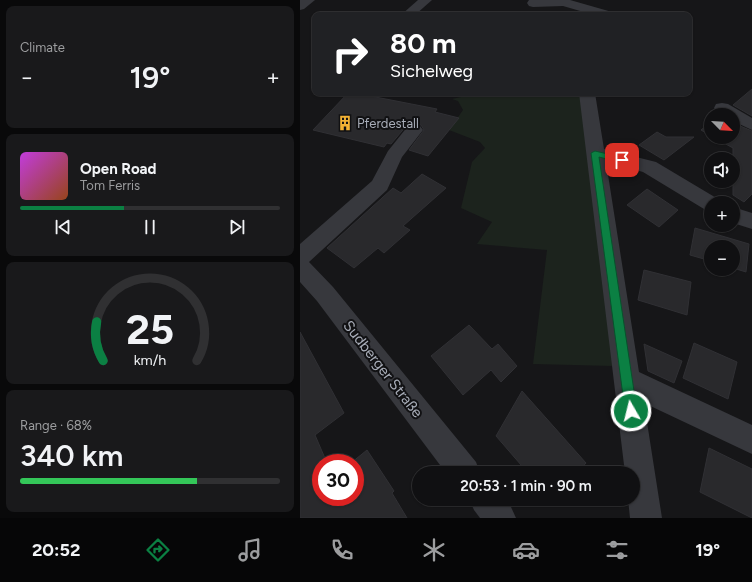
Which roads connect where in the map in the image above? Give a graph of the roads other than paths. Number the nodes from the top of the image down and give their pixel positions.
1 (308, 0) edge
2 (426, 0) edge
3 (532, 1) edge
4 (300, 6) edge
5 (411, 12) edge
6 (544, 12) edge
7 (597, 12) edge
8 (588, 96) edge
9 (740, 118) edge
10 (752, 125) edge
11 (414, 130) dead end
12 (595, 153) junction
13 (704, 200) edge
14 (740, 218) edge
15 (752, 221) edge
16 (300, 257) edge
17 (300, 267) edge
18 (626, 380) junction
19 (752, 440) edge
20 (460, 466) edge
21 (491, 506) edge
22 (500, 518) edge
23 (646, 518) edge

1 - 4 street
2 - 5 street
3 - 6 street
3 - 7 street
8 - 12 street
9 - 10 street
11 - 16 street
12 - 13 street
12 - 18 street
14 - 15 street
17 - 20 street, Sudberger Straße
18 - 19 street
18 - 23 street
21 - 22 street

